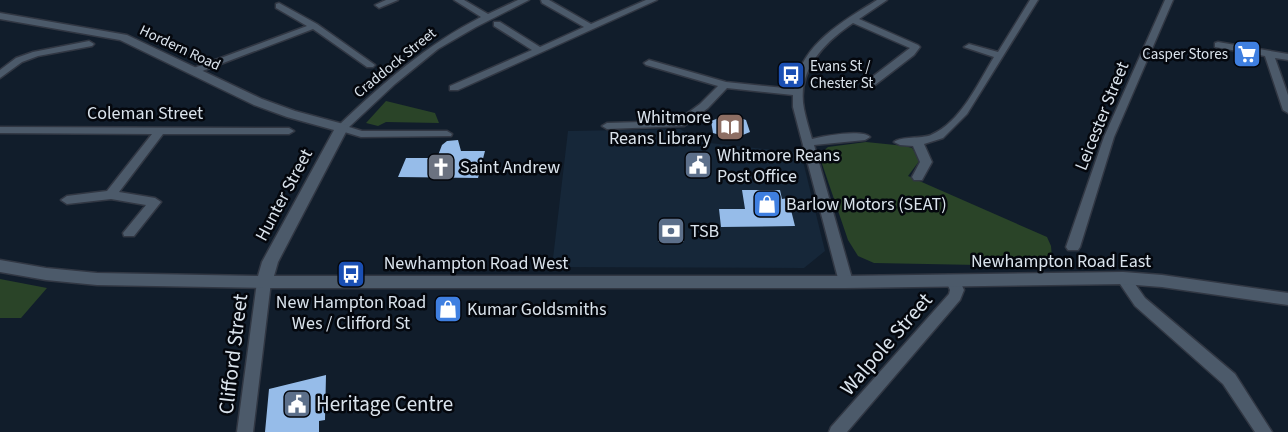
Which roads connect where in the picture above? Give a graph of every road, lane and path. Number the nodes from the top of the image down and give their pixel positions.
1 (394, 0) edge
2 (458, 0) edge
3 (524, 0) edge
4 (653, 0) edge
5 (861, 0) edge
6 (1034, 0) edge
7 (1169, 0) edge
8 (545, 1) dead end
9 (879, 3) edge
10 (379, 5) dead end
11 (279, 6) dead end
12 (0, 16) edge
13 (487, 17) junction
14 (852, 19) junction
15 (497, 24) dead end
16 (314, 26) junction
17 (591, 28) junction
18 (89, 44) dead end
19 (1218, 45) dead end
20 (967, 47) dead end
21 (540, 51) junction
22 (1269, 54) junction
23 (1000, 56) junction
24 (1288, 57) edge
25 (649, 63) dead end
26 (370, 65) dead end
27 (194, 71) junction
28 (0, 74) edge
29 (871, 83) dead end
30 (725, 85) junction
31 (454, 88) dead end
32 (797, 92) junction
33 (1288, 110) edge
34 (607, 126) dead end
35 (342, 128) junction
36 (0, 130) edge
37 (160, 131) junction
38 (289, 131) dead end
39 (447, 134) dead end
40 (865, 137) dead end
41 (900, 142) dead end
42 (917, 142) junction
43 (808, 143) junction
44 (918, 177) dead end
45 (111, 195) junction
46 (68, 200) dead end
47 (129, 233) dead end
48 (1072, 247) dead end
49 (0, 266) edge
50 (1123, 278) junction
51 (954, 281) junction
52 (264, 282) junction
53 (846, 282) junction
54 (1288, 299) edge
55 (245, 432) edge
56 (837, 432) edge
57 (1264, 432) edge

1 - 10 street
2 - 13 street
3 - 13 street, Craddock Street
4 - 17 street
5 - 9 street
6 - 23 street
7 - 48 street, Leicester Street
8 - 17 street
9 - 14 street
11 - 16 street
12 - 27 street, Hordern Road
13 - 35 street, Craddock Street
14 - 29 street
14 - 32 street
15 - 21 street
16 - 26 street
16 - 27 street
17 - 21 street
18 - 28 street
19 - 22 street
20 - 23 street
21 - 31 street
22 - 24 street
22 - 33 street
23 - 42 street
25 - 30 street
27 - 35 street, Hordern Road
30 - 32 street
30 - 34 street
32 - 43 street
35 - 39 street
35 - 52 street, Hunter Street
36 - 37 street, Coleman Street
37 - 38 street, Coleman Street
37 - 45 street
40 - 43 street
41 - 42 street
42 - 44 street
43 - 53 street
45 - 46 street
45 - 47 street
49 - 52 street, Newhampton Road West
50 - 51 street, Newhampton Road East
50 - 54 street, Newhampton Road East
50 - 57 street
51 - 53 street, Newhampton Road West
51 - 56 street, Walpole Street
52 - 53 street, Newhampton Road West
52 - 55 street, Clifford Street

